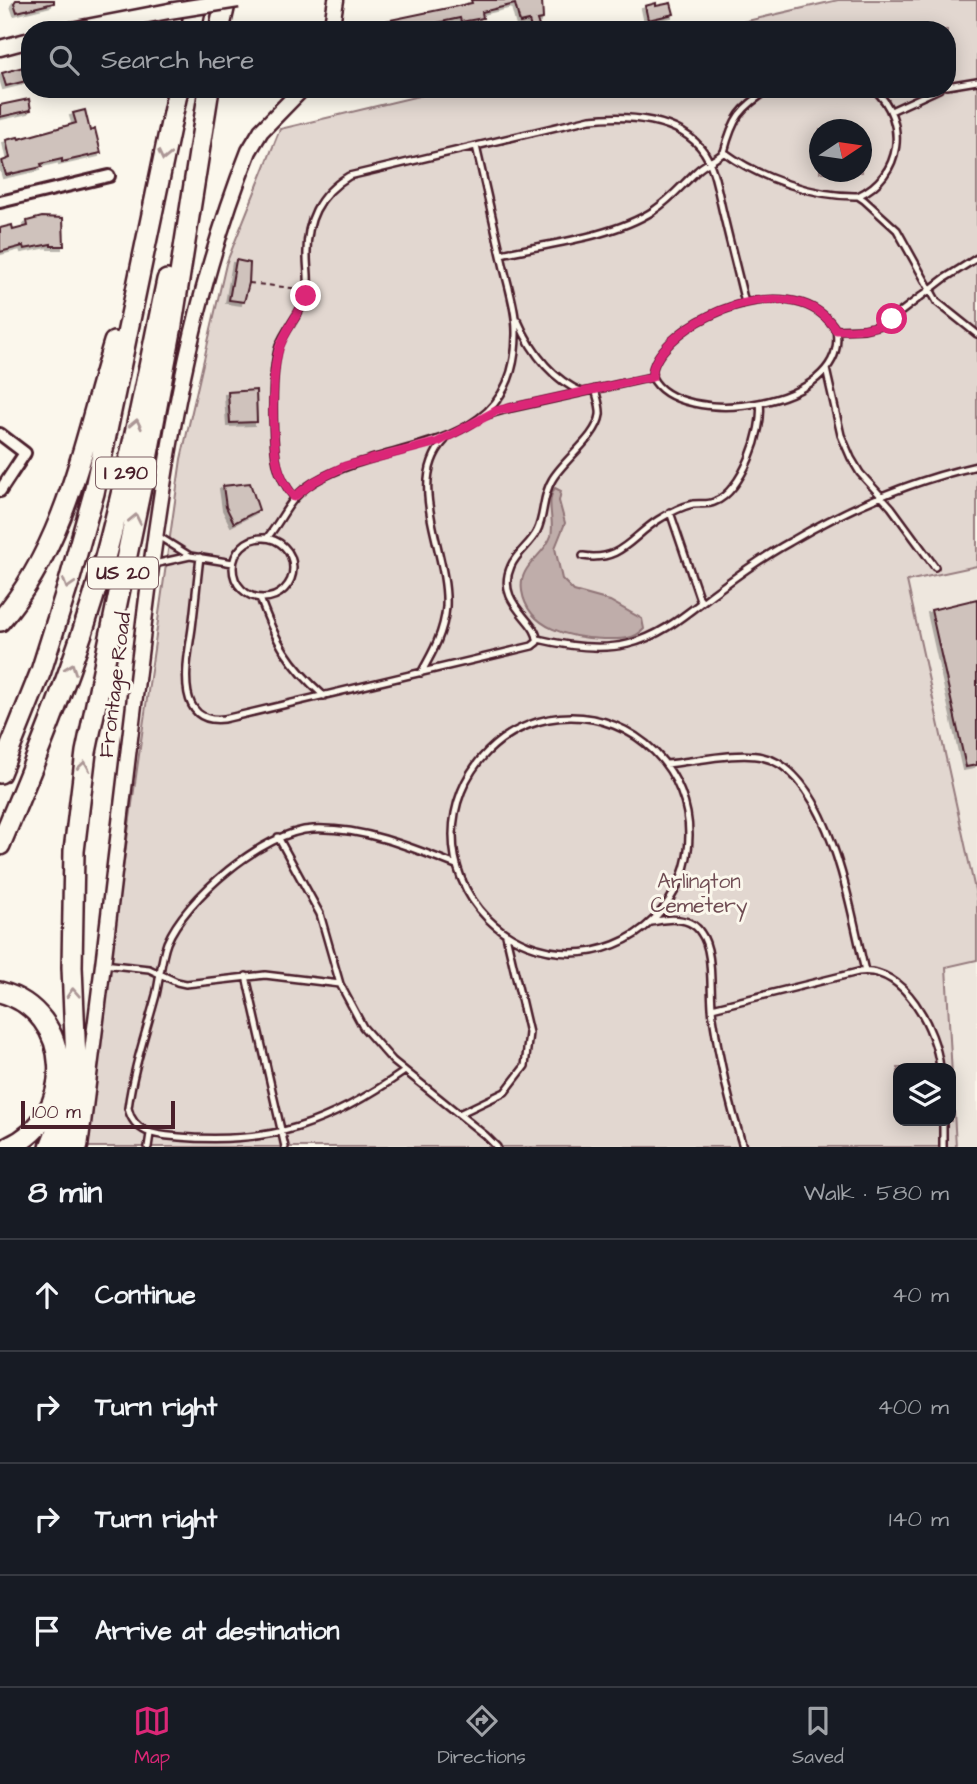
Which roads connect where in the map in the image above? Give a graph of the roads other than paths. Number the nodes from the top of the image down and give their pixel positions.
1 (197, 0) edge
2 (226, 0) edge
3 (238, 0) edge
4 (336, 0) edge
5 (117, 21) edge
6 (193, 21) edge
7 (221, 21) edge
8 (332, 21) edge
9 (21, 42) edge
10 (0, 48) edge
11 (977, 81) edge
12 (956, 84) edge
13 (176, 98) edge
14 (206, 98) edge
15 (207, 98) edge
16 (293, 98) edge
17 (756, 98) edge
18 (881, 98) edge
19 (919, 98) edge
20 (891, 111) junction
21 (476, 146) junction
22 (724, 152) junction
23 (709, 162) junction
24 (109, 176) dead end
25 (858, 196) junction
26 (0, 202) edge
27 (148, 230) junction
28 (501, 254) junction
29 (977, 258) edge
30 (930, 290) junction
31 (745, 303) junction
32 (515, 315) junction
33 (836, 330) junction
34 (977, 334) edge
35 (826, 369) junction
36 (652, 377) junction
37 (595, 389) junction
38 (582, 392) junction
39 (760, 403) junction
40 (483, 416) junction
41 (0, 434) edge
42 (447, 438) junction
43 (977, 466) edge
44 (0, 491) edge
45 (880, 496) junction
46 (294, 497) junction
47 (670, 512) junction
48 (156, 535) junction
49 (267, 537) junction
50 (190, 556) junction
51 (583, 556) dead end
52 (200, 557) junction
53 (233, 563) junction
54 (151, 564) junction
55 (935, 567) dead end
56 (260, 598) junction
57 (701, 603) junction
58 (0, 621) edge
59 (538, 639) junction
60 (421, 673) junction
61 (324, 696) junction
62 (666, 764) junction
63 (0, 773) edge
64 (278, 837) junction
65 (0, 845) edge
66 (456, 865) junction
67 (651, 922) junction
68 (506, 935) junction
69 (103, 964) junction
70 (865, 971) junction
71 (161, 974) junction
72 (246, 976) junction
73 (340, 984) junction
74 (0, 992) edge
75 (712, 1008) junction
76 (76, 1061) junction
77 (939, 1063) edge
78 (405, 1071) junction
79 (458, 1114) junction
80 (943, 1126) edge
81 (282, 1132) junction
82 (150, 1134) junction
83 (9, 1147) edge
84 (50, 1147) edge
85 (67, 1147) edge
86 (80, 1147) edge
87 (148, 1147) edge
88 (285, 1147) edge
89 (496, 1147) edge
90 (743, 1147) edge
91 (943, 1147) edge

1 - 6 highway
2 - 7 highway
3 - 5 street, bridge
4 - 8 street
9 - 10 street
11 - 12 lane
13 -> 27 highway, I 290
65 -> 14 highway, I 290
76 -> 15 highway, US 20
16 - 48 street, Frontage Road
17 - 22 lane
18 - 20 lane
19 - 20 lane
20 - 25 lane
21 - 23 lane
21 - 28 lane
21 - 46 lane
22 - 23 lane
22 - 25 lane
23 - 28 lane
23 - 31 lane
24 - 26 street
25 - 30 lane
27 - 58 highway
27 -> 63 highway, I 290
28 - 32 lane
29 - 30 lane
30 - 33 lane
30 - 34 lane
31 - 33 lane
31 - 36 lane
32 - 38 lane
32 - 40 lane
33 - 35 lane
35 - 39 lane
35 - 45 lane
36 - 37 lane
36 - 39 lane
37 - 38 lane
37 - 59 lane
38 - 40 lane
39 - 47 lane
40 - 42 lane
41 - 44 street
42 - 46 lane
42 - 60 lane
43 - 45 lane
45 - 55 lane
45 - 57 lane
46 - 49 lane
47 - 51 lane
47 - 57 lane
48 - 50 lane
48 - 54 street, Frontage Road
49 - 53 lane
49 - 56 lane
50 - 52 lane
50 - 54 lane
52 - 53 lane
52 - 61 lane
53 - 56 lane
54 - 69 street, Frontage Road
56 - 61 lane
57 - 59 lane
59 - 60 lane
60 - 61 lane
62 - 66 lane
62 - 67 lane
62 - 70 lane
64 - 66 lane
64 - 71 lane
64 - 73 lane
66 - 68 lane
67 - 68 lane
67 - 75 lane
68 - 79 lane
69 - 71 lane
69 - 86 street, Frontage Road
70 - 75 lane
70 - 77 lane
71 - 72 lane
71 - 82 lane
72 - 73 lane
72 - 81 lane
73 - 78 lane
74 - 83 highway
75 - 90 lane
76 - 84 highway
76 - 85 highway, US 20
78 - 79 lane
78 - 81 lane
79 - 89 lane
80 - 91 lane
81 - 82 lane
81 - 88 lane
82 - 87 lane

